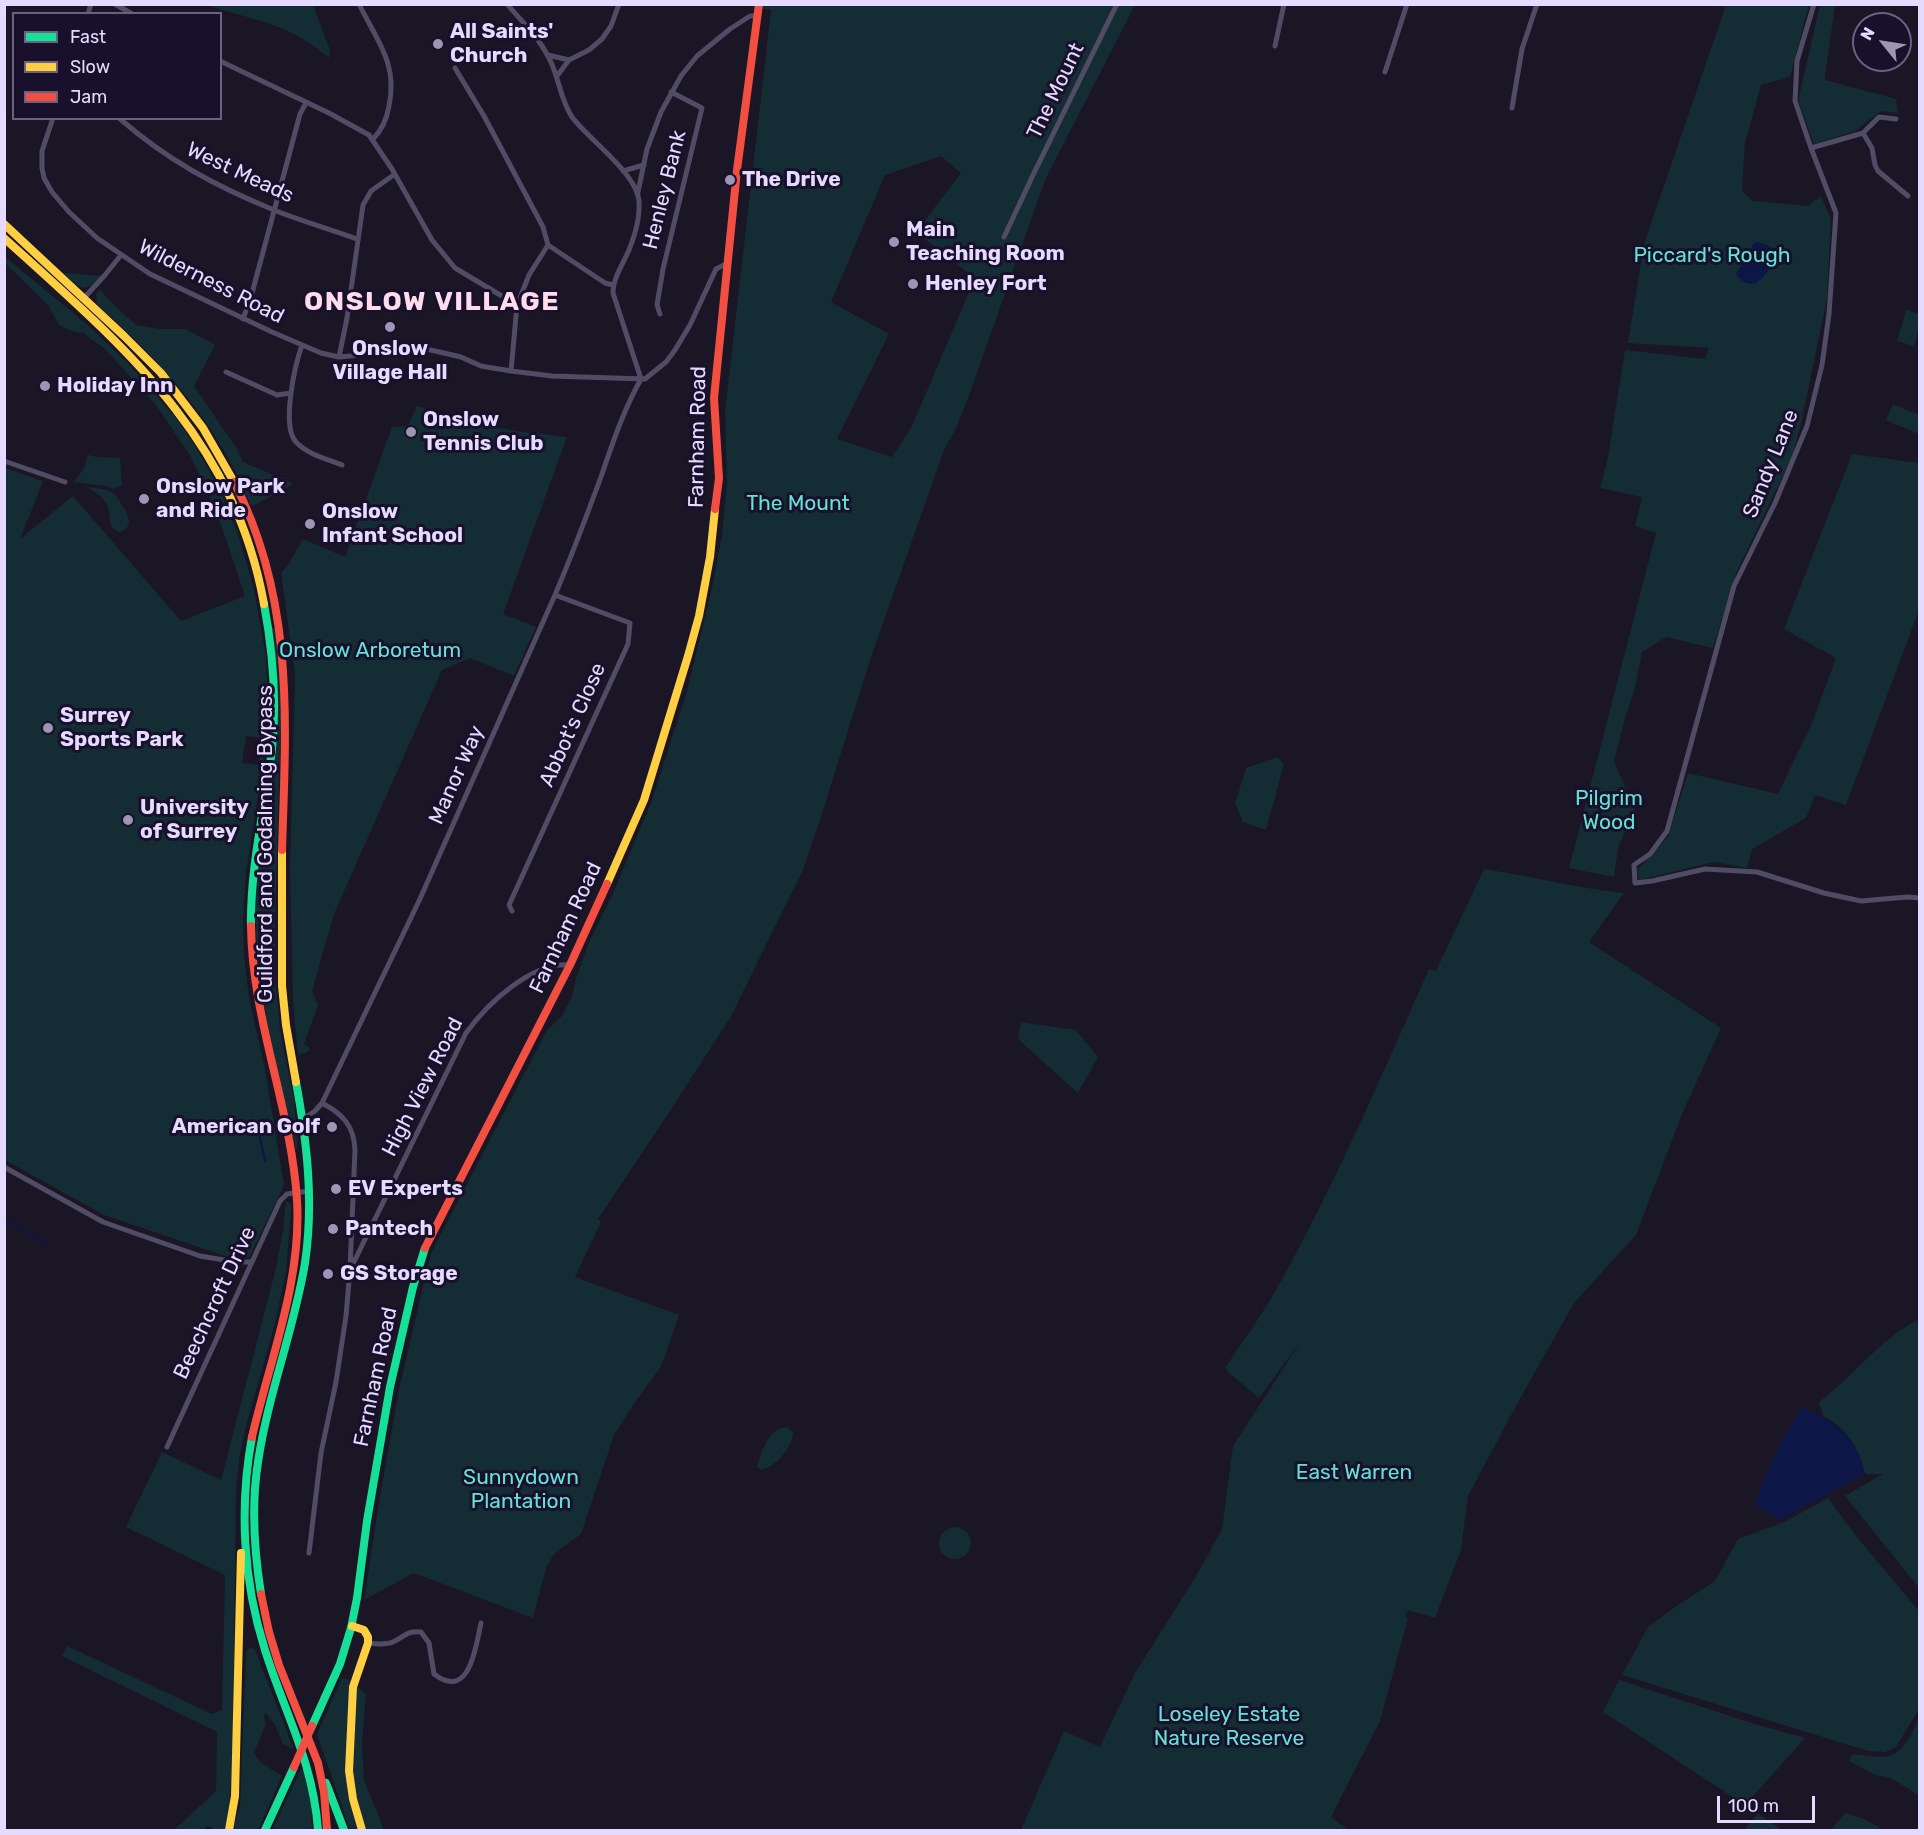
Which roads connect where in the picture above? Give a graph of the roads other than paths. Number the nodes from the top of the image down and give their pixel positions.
1 (115, 4) edge
2 (359, 4) edge
3 (507, 4) edge
4 (619, 4) edge
5 (759, 4) edge
6 (1117, 4) edge
7 (1284, 4) edge
8 (1407, 4) edge
9 (1537, 4) edge
10 (1814, 4) edge
11 (129, 12) edge
12 (758, 16) junction
13 (1275, 46) dead end
14 (548, 55) junction
15 (569, 60) junction
16 (222, 62) edge
17 (455, 68) dead end
18 (1385, 72) dead end
19 (557, 76) junction
20 (671, 92) junction
21 (306, 103) junction
22 (1512, 108) dead end
23 (1896, 119) dead end
24 (52, 120) edge
25 (120, 120) edge
26 (1863, 133) junction
27 (373, 139) junction
28 (1811, 148) junction
29 (644, 165) junction
30 (623, 171) junction
31 (395, 174) junction
32 (638, 192) junction
33 (1908, 196) dead end
34 (274, 210) junction
35 (4, 224) edge
36 (1004, 237) dead end
37 (4, 238) edge
38 (357, 239) junction
39 (548, 245) junction
40 (121, 255) junction
41 (726, 264) junction
42 (613, 285) junction
43 (84, 298) junction
44 (517, 305) junction
45 (660, 314) dead end
46 (243, 319) junction
47 (302, 345) junction
48 (339, 357) junction
49 (511, 371) junction
50 (226, 372) dead end
51 (640, 379) junction
52 (291, 393) junction
53 (4, 461) edge
54 (342, 465) dead end
55 (65, 482) dead end
56 (555, 595) junction
57 (1920, 898) edge
58 (512, 911) dead end
59 (570, 965) junction
60 (322, 1102) junction
61 (303, 1119) junction
62 (4, 1167) edge
63 (309, 1191) junction
64 (297, 1192) junction
65 (351, 1239) junction
66 (363, 1243) junction
67 (252, 1262) junction
68 (350, 1269) junction
69 (167, 1447) dead end
70 (245, 1518) junction
71 (309, 1552) dead end
72 (481, 1623) dead end
73 (352, 1626) junction
74 (368, 1643) junction
75 (315, 1753) junction
76 (229, 1830) edge
77 (265, 1830) edge
78 (318, 1830) edge
79 (327, 1830) edge
80 (344, 1830) edge
81 (362, 1830) edge

1 - 11 street
2 - 27 street
3 - 14 street
4 - 15 street
5 - 12 main road, Farnham Road
6 - 36 street, The Mount
7 - 13 street
8 - 18 street
9 - 22 street
10 - 28 street, Sandy Lane
12 - 20 street
12 - 41 main road, Farnham Road
14 - 15 street
14 - 19 street
15 - 19 street
16 - 21 street
17 - 39 street
19 - 30 street
20 - 29 street
20 - 45 street, Henley Bank
21 - 27 street
21 - 34 street
23 - 26 street
24 - 40 street
25 - 34 street, West Meads
26 - 28 street
26 - 33 street
27 - 31 street
28 - 57 street, Sandy Lane
29 - 30 street
29 - 32 street
30 - 32 street
31 - 38 street
31 - 44 street
32 - 42 street
34 - 38 street, West Meads
34 - 46 street
35 - 43 main road, Guildford and Godalming Bypass
37 - 64 main road, Guildford and Godalming Bypass
38 - 48 street
39 - 42 street
39 - 44 street
40 - 43 street, Wilderness Road
40 - 46 street, Wilderness Road
41 - 51 street
41 - 59 main road, Farnham Road
42 - 51 street
43 - 61 main road, Guildford and Godalming Bypass
44 - 49 street
46 - 47 street, Wilderness Road
47 - 48 street, Wilderness Road
47 - 52 street
48 - 49 street
49 - 51 street
50 - 52 street
51 - 56 street, Manor Way
52 - 54 street
53 - 55 street
56 - 58 street, Abbot's Close
56 - 60 street, Manor Way
59 - 66 street, High View Road
59 - 73 main road, Farnham Road
60 - 61 street, Manor Way
60 - 65 street, High View Road
61 - 63 main road, Guildford and Godalming Bypass
62 - 67 street
63 - 64 street
63 - 75 main road, Guildford and Godalming Bypass
64 - 67 street, Beechcroft Drive
64 - 70 main road, Guildford and Godalming Bypass
65 - 66 street
65 - 68 street, High View Road
66 - 68 street, High View Road
67 - 69 street, Beechcroft Drive
68 - 71 street, High View Road
70 - 76 main road
70 - 78 main road, Guildford and Godalming Bypass
72 - 74 street
73 - 74 main road
73 - 77 main road, Farnham Road, bridge
74 - 81 main road
75 - 79 main road, Guildford and Godalming Bypass
75 - 80 main road

